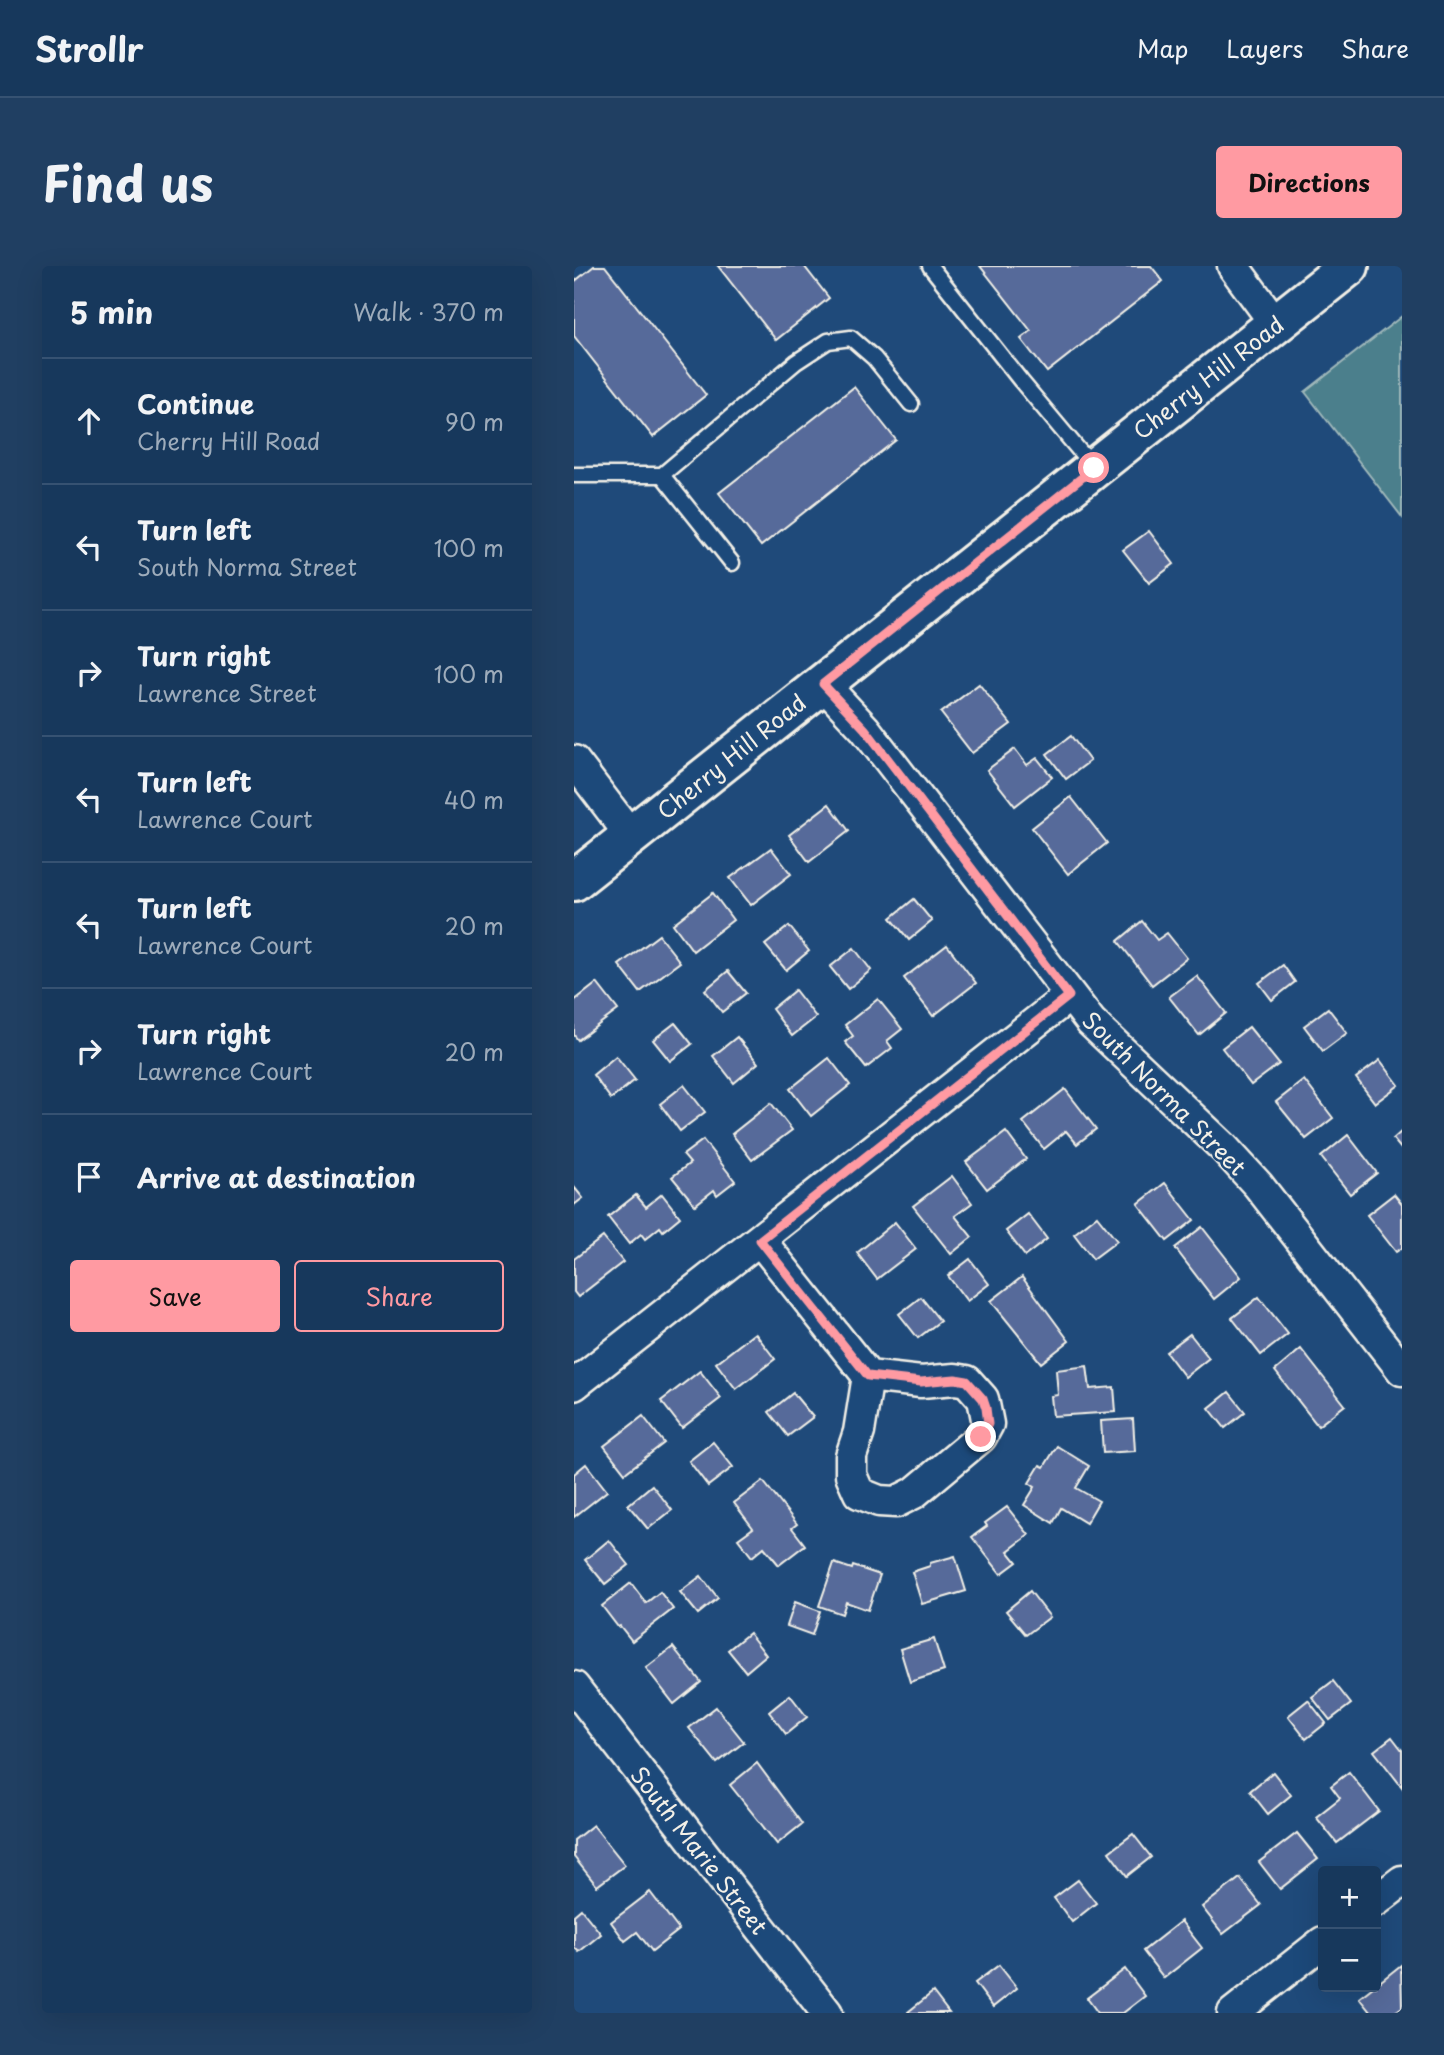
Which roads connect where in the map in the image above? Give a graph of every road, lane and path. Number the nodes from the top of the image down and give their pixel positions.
1 (930, 266) edge
2 (1233, 266) edge
3 (1349, 266) edge
4 (1275, 323) junction
5 (911, 404) dead end
6 (1094, 468) junction
7 (574, 475) edge
8 (662, 475) junction
9 (732, 563) dead end
10 (823, 684) junction
11 (574, 761) edge
12 (631, 836) junction
13 (574, 880) edge
14 (1069, 996) junction
15 (760, 1240) junction
16 (1402, 1370) edge
17 (868, 1376) junction
18 (574, 1385) edge
19 (574, 1687) edge
20 (1402, 1881) edge
21 (1381, 1897) edge
22 (1318, 1946) edge
23 (827, 2013) edge
24 (1233, 2013) edge

1 - 6 lane
2 - 4 street
3 - 4 main road, Cherry Hill Road
4 - 6 main road, Cherry Hill Road
5 - 8 lane
6 - 10 main road, Cherry Hill Road
7 - 8 lane
8 - 9 lane
10 - 12 main road, Cherry Hill Road
10 - 14 street, South Norma Street
11 - 12 street
12 - 13 main road, Cherry Hill Road
14 - 15 street
14 - 16 street, South Norma Street
15 - 17 street
15 - 18 street
17 - 17 street
19 - 23 street, South Marie Street
20 - 21 street
22 - 24 street

